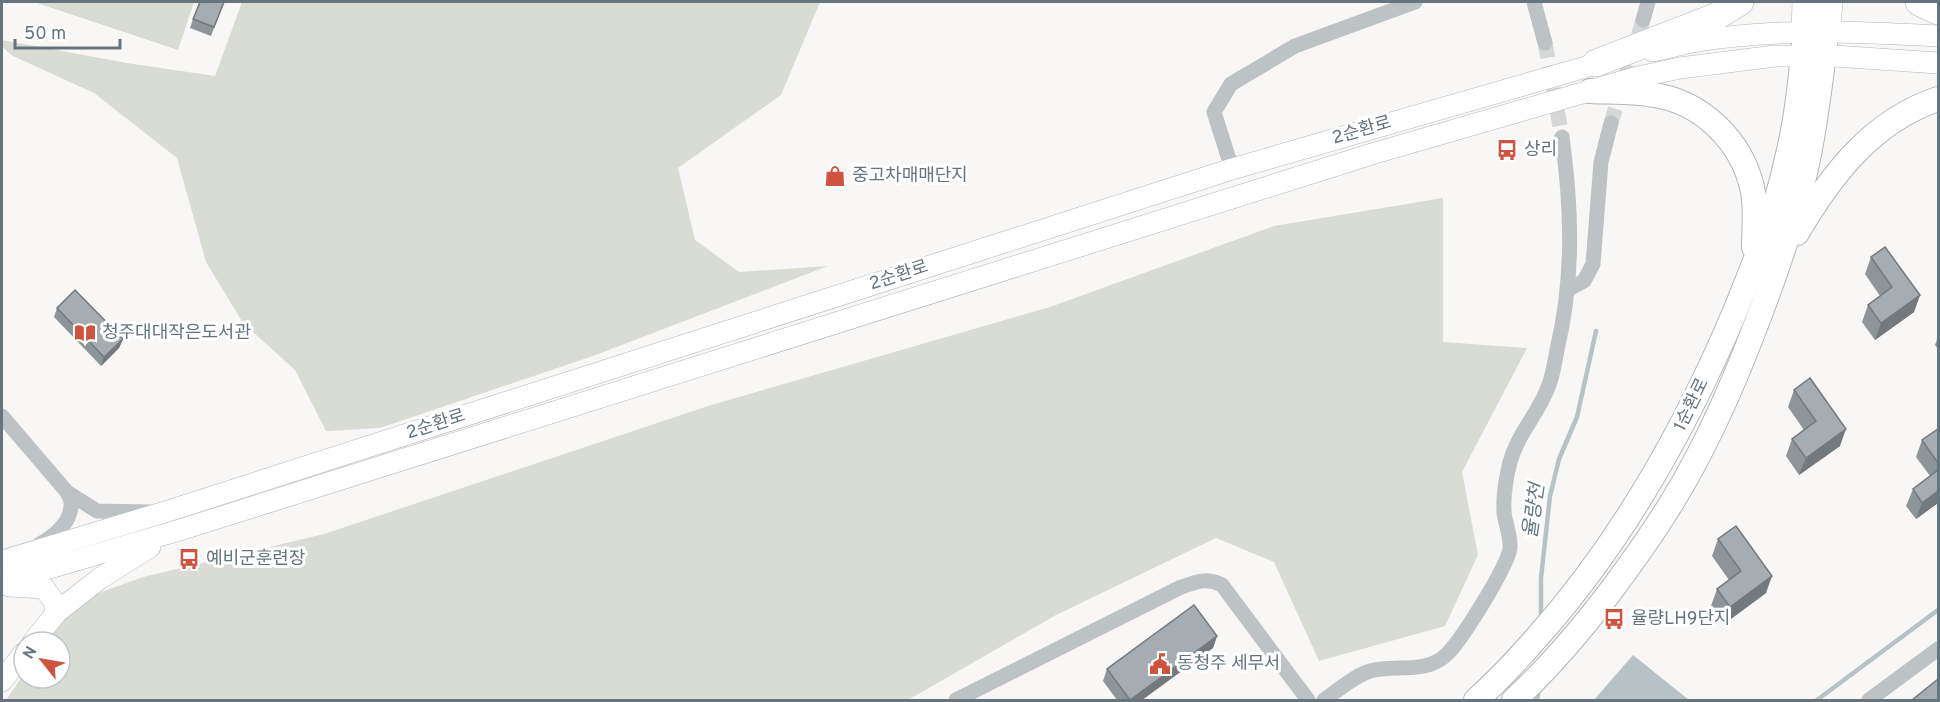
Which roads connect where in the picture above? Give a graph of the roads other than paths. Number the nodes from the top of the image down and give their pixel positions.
1 (1414, 2) edge
2 (1534, 2) edge
3 (1647, 2) edge
4 (1740, 2) edge
5 (1806, 2) edge
6 (1829, 2) edge
7 (1919, 2) edge
8 (1938, 10) edge
9 (1643, 20) tunnel mouth
10 (1938, 36) edge
11 (1545, 43) tunnel mouth
12 (1814, 45) junction
13 (1596, 63) junction
14 (1938, 63) edge
15 (1590, 91) junction
16 (1938, 99) edge
17 (1611, 123) tunnel mouth
18 (1562, 137) tunnel mouth
19 (1232, 169) junction
20 (1779, 263) junction
21 (1751, 273) junction
22 (1569, 289) junction
23 (2, 416) edge
24 (67, 492) junction
25 (165, 512) junction
26 (183, 529) junction
27 (8, 559) edge
28 (2, 584) edge
29 (57, 612) junction
30 (43, 630) edge
31 (1938, 649) edge
32 (12, 668) edge
33 (2, 681) edge
34 (1484, 693) edge
35 (956, 700) edge
36 (1308, 700) edge
37 (1324, 700) edge
38 (1514, 700) edge
39 (1869, 700) edge

1 - 19 street
2 - 11 street
3 - 9 street
4 - 13 highway
5 - 12 highway
6 - 12 highway
7 - 8 highway
10 - 12 street
12 - 13 street, 2순환로
12 - 14 street
12 - 15 street, 2순환로
12 - 20 main road, 1순환로
12 - 21 main road, 1순환로
13 - 19 street, 2순환로
15 - 21 main road
15 - 26 street, 2순환로
16 - 20 main road
17 - 22 street
18 - 22 street
19 - 25 street, 2순환로
20 - 38 main road, 1순환로
21 - 34 main road, 1순환로
22 - 37 street
23 - 24 street
24 - 25 street
24 - 27 street
25 - 27 street, 2순환로
26 - 28 street, 2순환로
26 - 29 street
28 - 29 street
29 - 30 street
31 - 39 street
32 - 33 street
35 - 36 street

